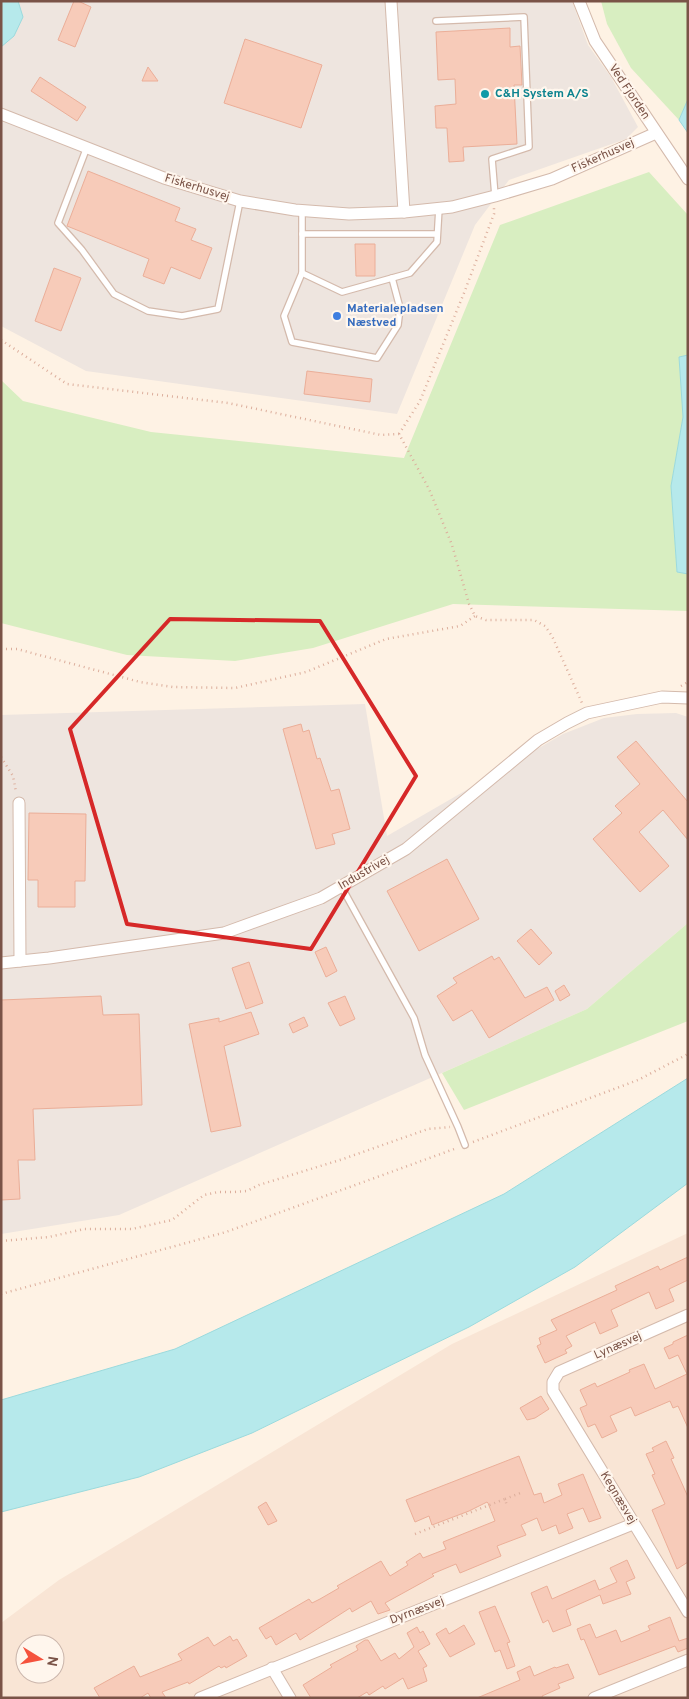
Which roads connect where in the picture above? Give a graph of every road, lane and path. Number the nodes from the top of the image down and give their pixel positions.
1 (391, 1) edge
2 (578, 1) edge
3 (436, 21) dead end
4 (1, 114) edge
5 (656, 133) junction
6 (87, 147) junction
7 (688, 179) edge
8 (495, 196) junction
9 (240, 201) junction
10 (439, 208) junction
11 (302, 210) junction
12 (404, 212) junction
13 (302, 234) junction
14 (437, 234) junction
15 (302, 273) junction
16 (392, 278) junction
17 (1, 340) edge
18 (399, 434) junction
19 (475, 616) junction
20 (1, 650) edge
21 (576, 690) dead end
22 (688, 698) edge
23 (1, 757) edge
24 (19, 804) joint
25 (341, 886) junction
26 (20, 961) junction
27 (1, 962) edge
28 (688, 1054) edge
29 (458, 1127) junction
30 (465, 1145) junction
31 (1, 1241) edge
32 (1, 1294) edge
33 (688, 1315) edge
34 (553, 1382) joint
35 (523, 1492) dead end
36 (504, 1500) junction
37 (507, 1506) dead end
38 (633, 1524) junction
39 (415, 1534) dead end
40 (688, 1612) edge
41 (688, 1660) edge
42 (272, 1668) junction
43 (200, 1698) edge
44 (290, 1698) edge
45 (594, 1698) edge

1 - 12 street
2 - 5 street, Ved Fjorden
3 - 8 lane
4 - 6 street, Fiskerhusvej
5 - 7 street, Ved Fjorden
5 - 8 street, Fiskerhusvej
6 - 9 street, Fiskerhusvej
6 - 9 lane
8 - 10 street, Fiskerhusvej
8 - 18 path
9 - 11 street, Fiskerhusvej
10 - 12 street, Fiskerhusvej
10 - 14 lane
11 - 12 street, Fiskerhusvej
11 - 13 lane
13 - 14 lane
13 - 15 lane
14 - 16 lane
15 - 16 lane
15 - 16 lane
17 - 18 path
18 - 19 path
19 - 20 path
19 - 21 path
22 - 25 street, Industrivej
23 - 24 path
24 - 26 street
25 - 26 street, Industrivej
25 - 29 lane
26 - 27 street, Industrivej
28 - 30 path
29 - 30 lane
29 - 31 path
30 - 32 path
33 - 34 street, Lynæsvej
34 - 38 street, Kegnæsvej
35 - 36 path
36 - 37 path
36 - 39 path
38 - 40 street, Kegnæsvej
38 - 42 street, Dyrnæsvej
41 - 45 street
42 - 43 street, Dyrnæsvej
42 - 44 street

